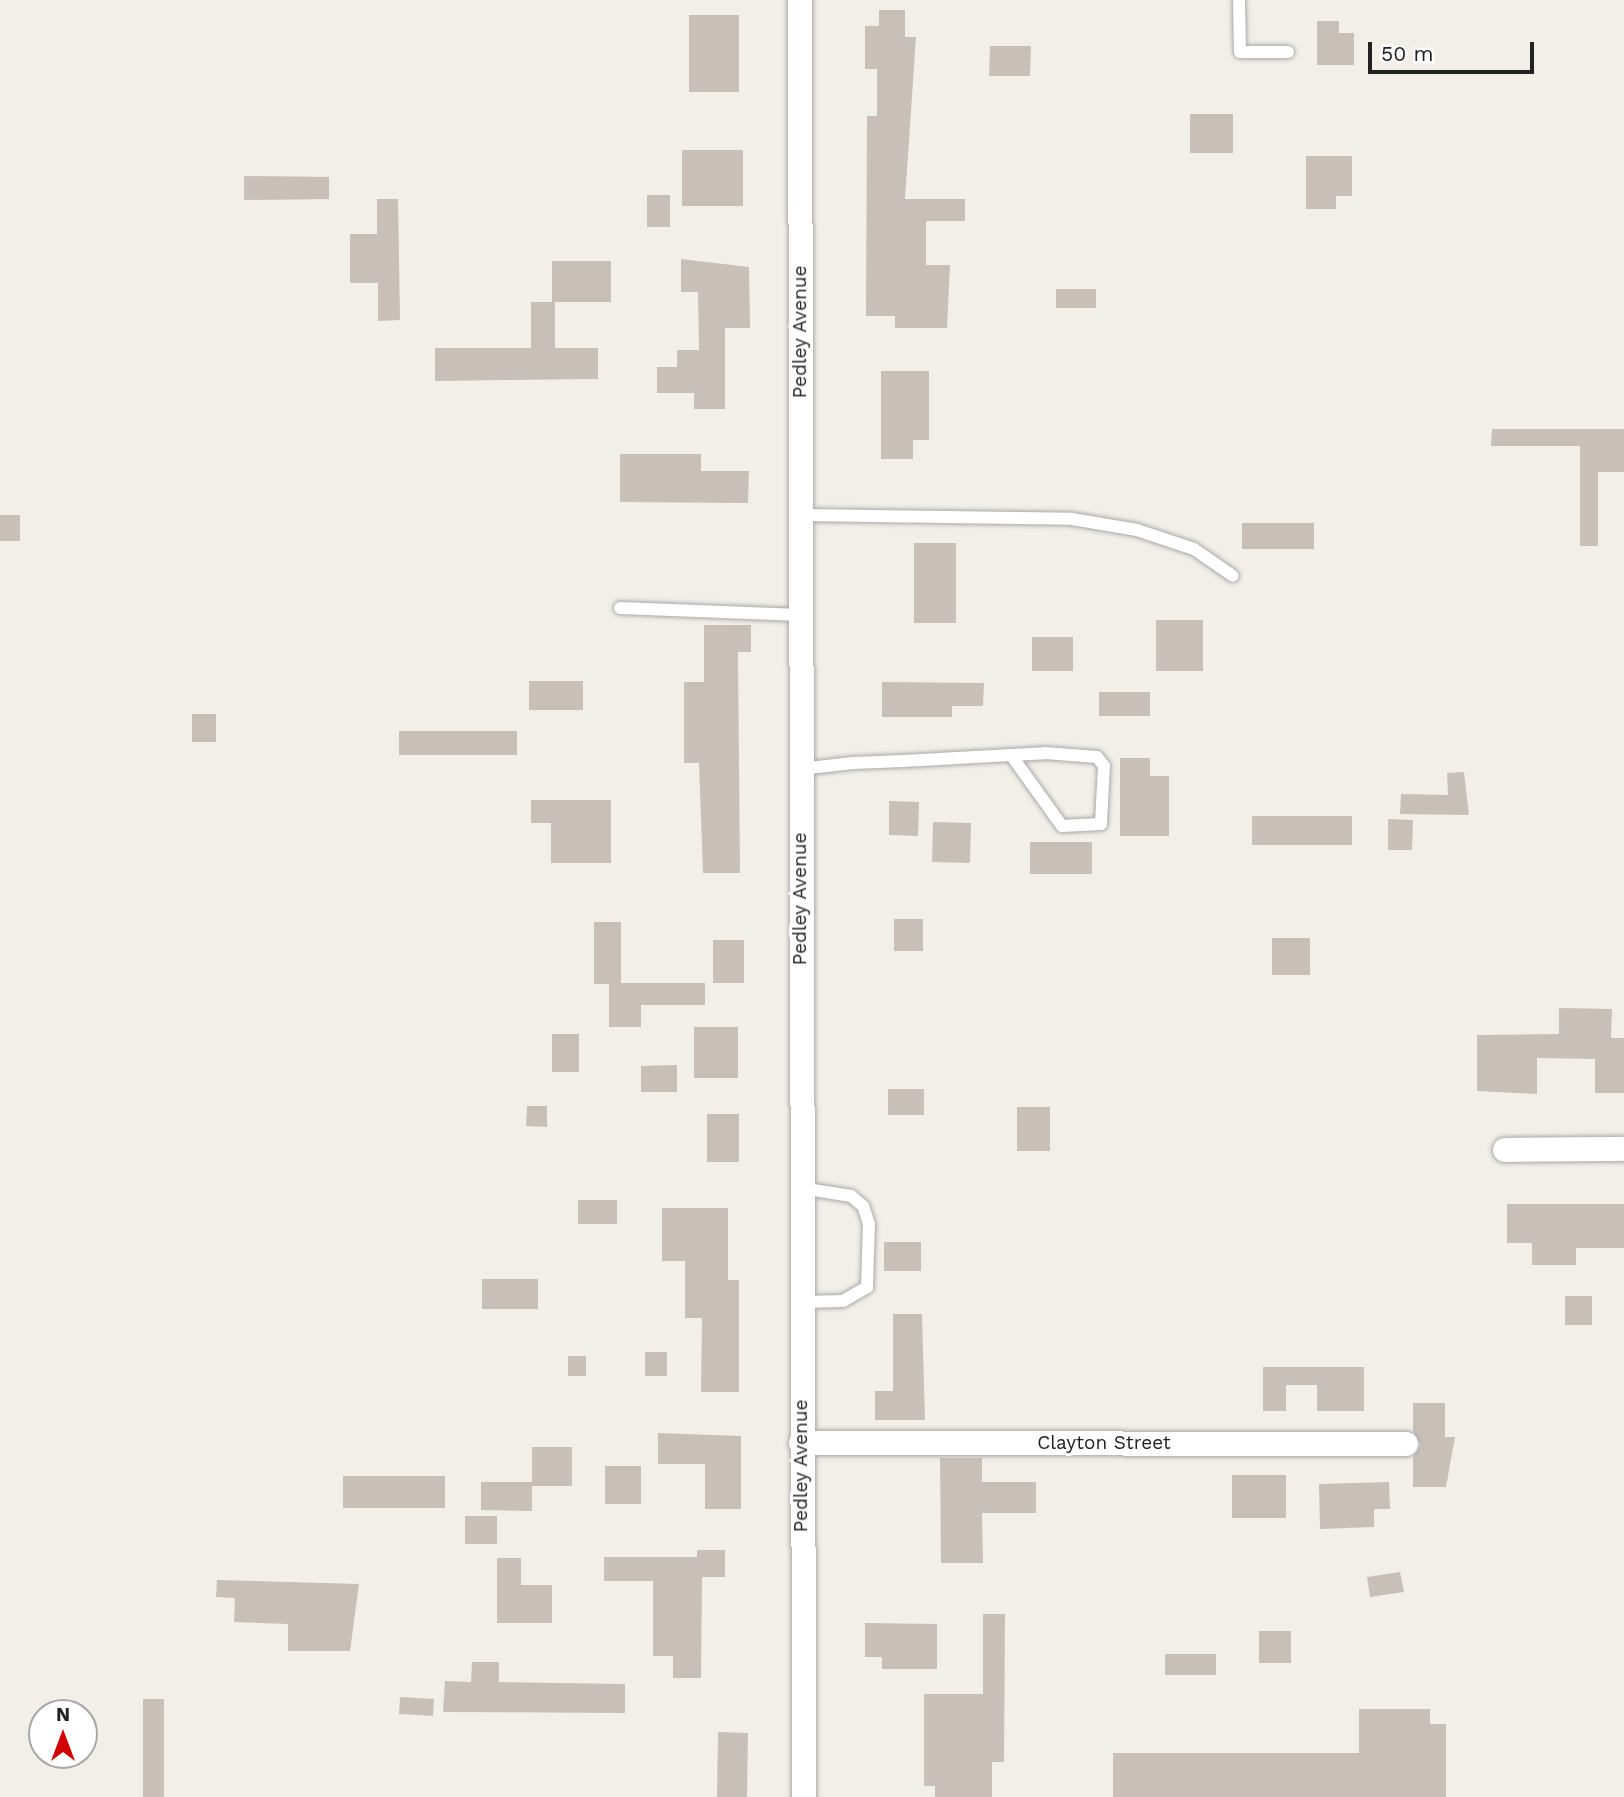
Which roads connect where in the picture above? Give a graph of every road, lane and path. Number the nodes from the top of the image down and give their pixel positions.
1 (800, 0) edge
2 (1239, 0) edge
3 (1288, 52) dead end
4 (800, 515) junction
5 (1233, 576) dead end
6 (620, 608) dead end
7 (800, 615) junction
8 (1011, 755) junction
9 (800, 769) junction
10 (1624, 1149) edge
11 (1505, 1150) dead end
12 (801, 1188) junction
13 (801, 1302) junction
14 (801, 1443) junction
15 (1406, 1444) dead end
16 (804, 1797) edge

1 - 4 street, Pedley Avenue
2 - 3 lane
4 - 5 lane
4 - 7 street, Pedley Avenue
6 - 7 lane
7 - 9 street, Pedley Avenue
8 - 8 lane
8 - 9 lane
9 - 12 street, Pedley Avenue
10 - 11 street
12 - 13 street, Pedley Avenue
12 - 13 lane
13 - 14 street, Pedley Avenue
14 - 15 street, Clayton Street
14 - 16 street, Pedley Avenue

